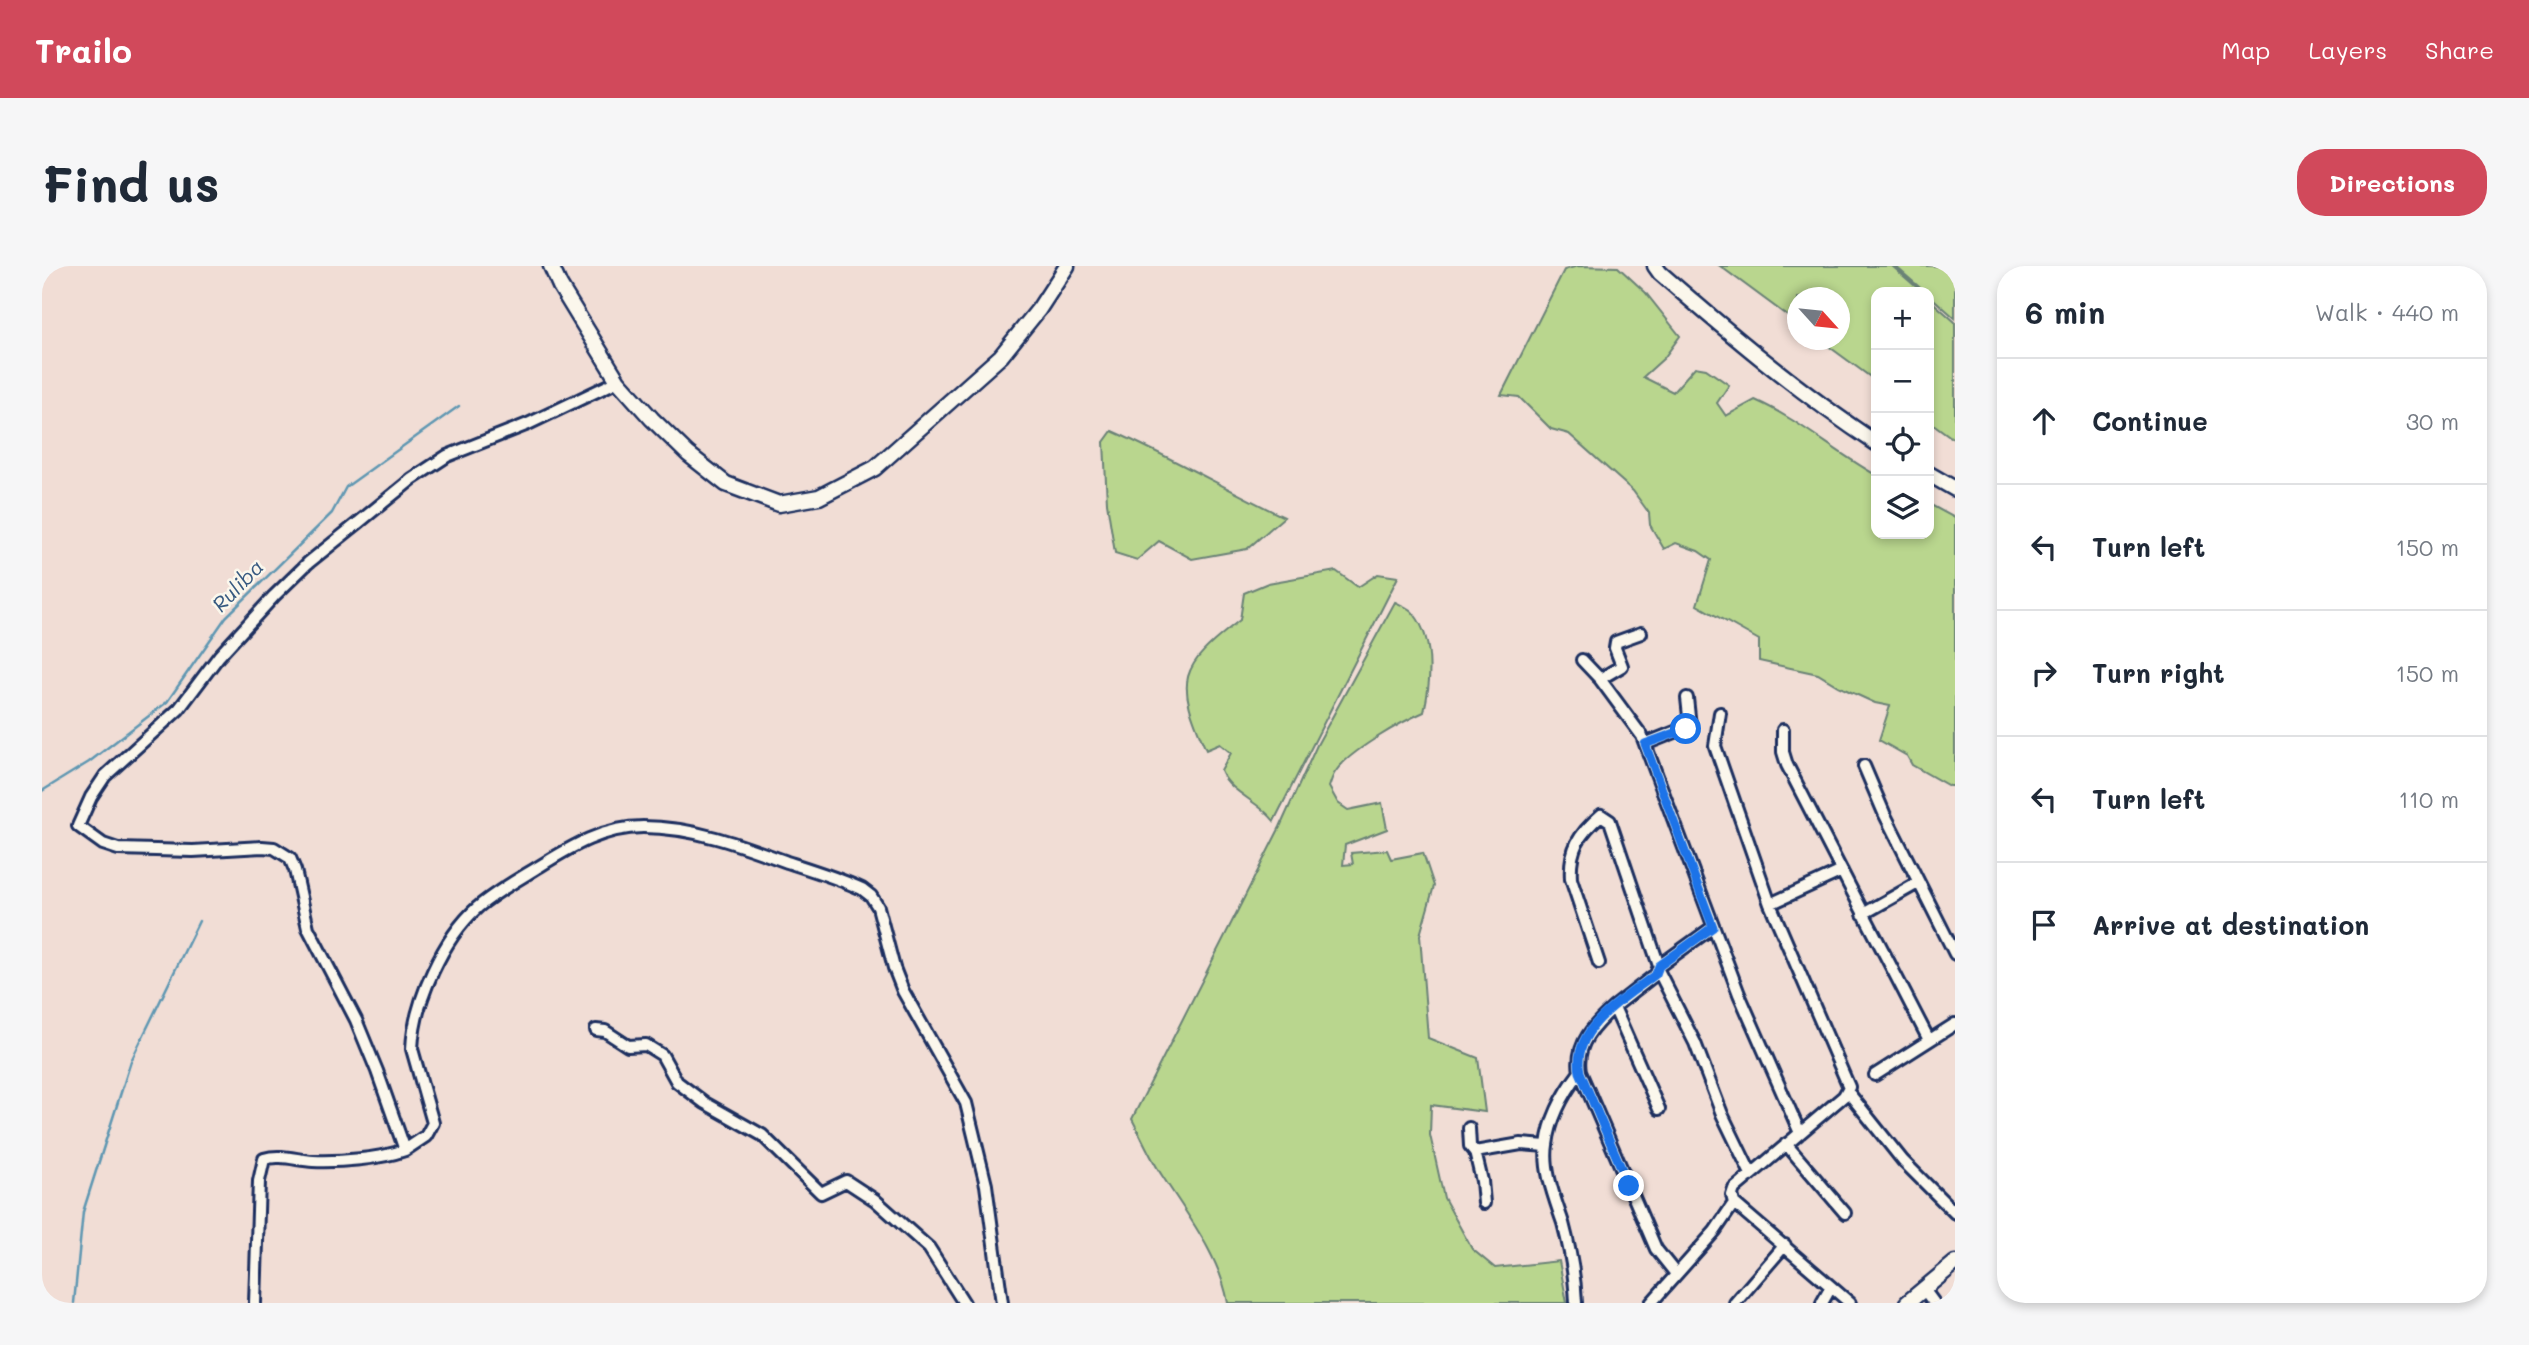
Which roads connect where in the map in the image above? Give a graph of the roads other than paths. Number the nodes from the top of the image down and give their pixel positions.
1 (551, 266) edge
2 (1067, 266) edge
3 (1655, 266) edge
4 (618, 381) junction
5 (1871, 440) edge
6 (1932, 476) edge
7 (1955, 489) edge
8 (1641, 633) dead end
9 (1582, 660) dead end
10 (1600, 679) junction
11 (1687, 698) dead end
12 (1720, 713) dead end
13 (1783, 730) dead end
14 (1645, 744) junction
15 (1864, 766) dead end
16 (1842, 872) junction
17 (1918, 883) junction
18 (1770, 904) junction
19 (1863, 914) junction
20 (1713, 927) junction
21 (1955, 954) edge
22 (1599, 963) dead end
23 (1659, 968) junction
24 (1614, 1007) junction
25 (1955, 1024) edge
26 (596, 1030) dead end
27 (1929, 1040) junction
28 (1580, 1072) junction
29 (1875, 1075) dead end
30 (1848, 1092) junction
31 (1659, 1109) dead end
32 (1469, 1128) dead end
33 (1800, 1132) junction
34 (1786, 1144) junction
35 (1546, 1146) junction
36 (405, 1150) junction
37 (1475, 1152) junction
38 (1751, 1174) junction
39 (1484, 1203) dead end
40 (1734, 1203) junction
41 (1845, 1213) dead end
42 (1955, 1213) edge
43 (1785, 1245) junction
44 (1955, 1263) edge
45 (1676, 1274) junction
46 (1831, 1287) junction
47 (1923, 1288) junction
48 (255, 1303) edge
49 (964, 1303) edge
50 (1002, 1303) edge
51 (1576, 1303) edge
52 (1651, 1303) edge
53 (1735, 1303) edge
54 (1822, 1303) edge
55 (1850, 1303) edge
56 (1907, 1303) edge
57 (1934, 1303) edge

1 - 4 main road
2 - 4 main road
3 - 5 main road
4 - 36 street
6 - 7 main road
8 - 10 street
9 - 10 street
10 - 14 street
11 - 14 street
12 - 18 street
13 - 16 street
14 - 20 street
15 - 17 street
16 - 18 street
16 - 19 street
17 - 19 street
17 - 21 street
18 - 30 street
19 - 27 street
20 - 23 street
20 - 33 street
22 - 23 street
23 - 24 street
23 - 38 street
24 - 28 street
24 - 31 street
25 - 27 street
26 - 49 street
27 - 29 street
28 - 35 street
28 - 45 street
30 - 33 street
30 - 42 street
32 - 37 street
33 - 34 street
34 - 38 street
34 - 41 street
35 - 37 street
35 - 51 street
36 - 48 street
36 - 50 street
37 - 39 street
38 - 40 street
40 - 43 street
40 - 45 street
43 - 46 street
43 - 53 street
44 - 47 main road
45 - 52 street
46 - 54 street
46 - 55 street
47 - 56 main road
47 - 57 street

